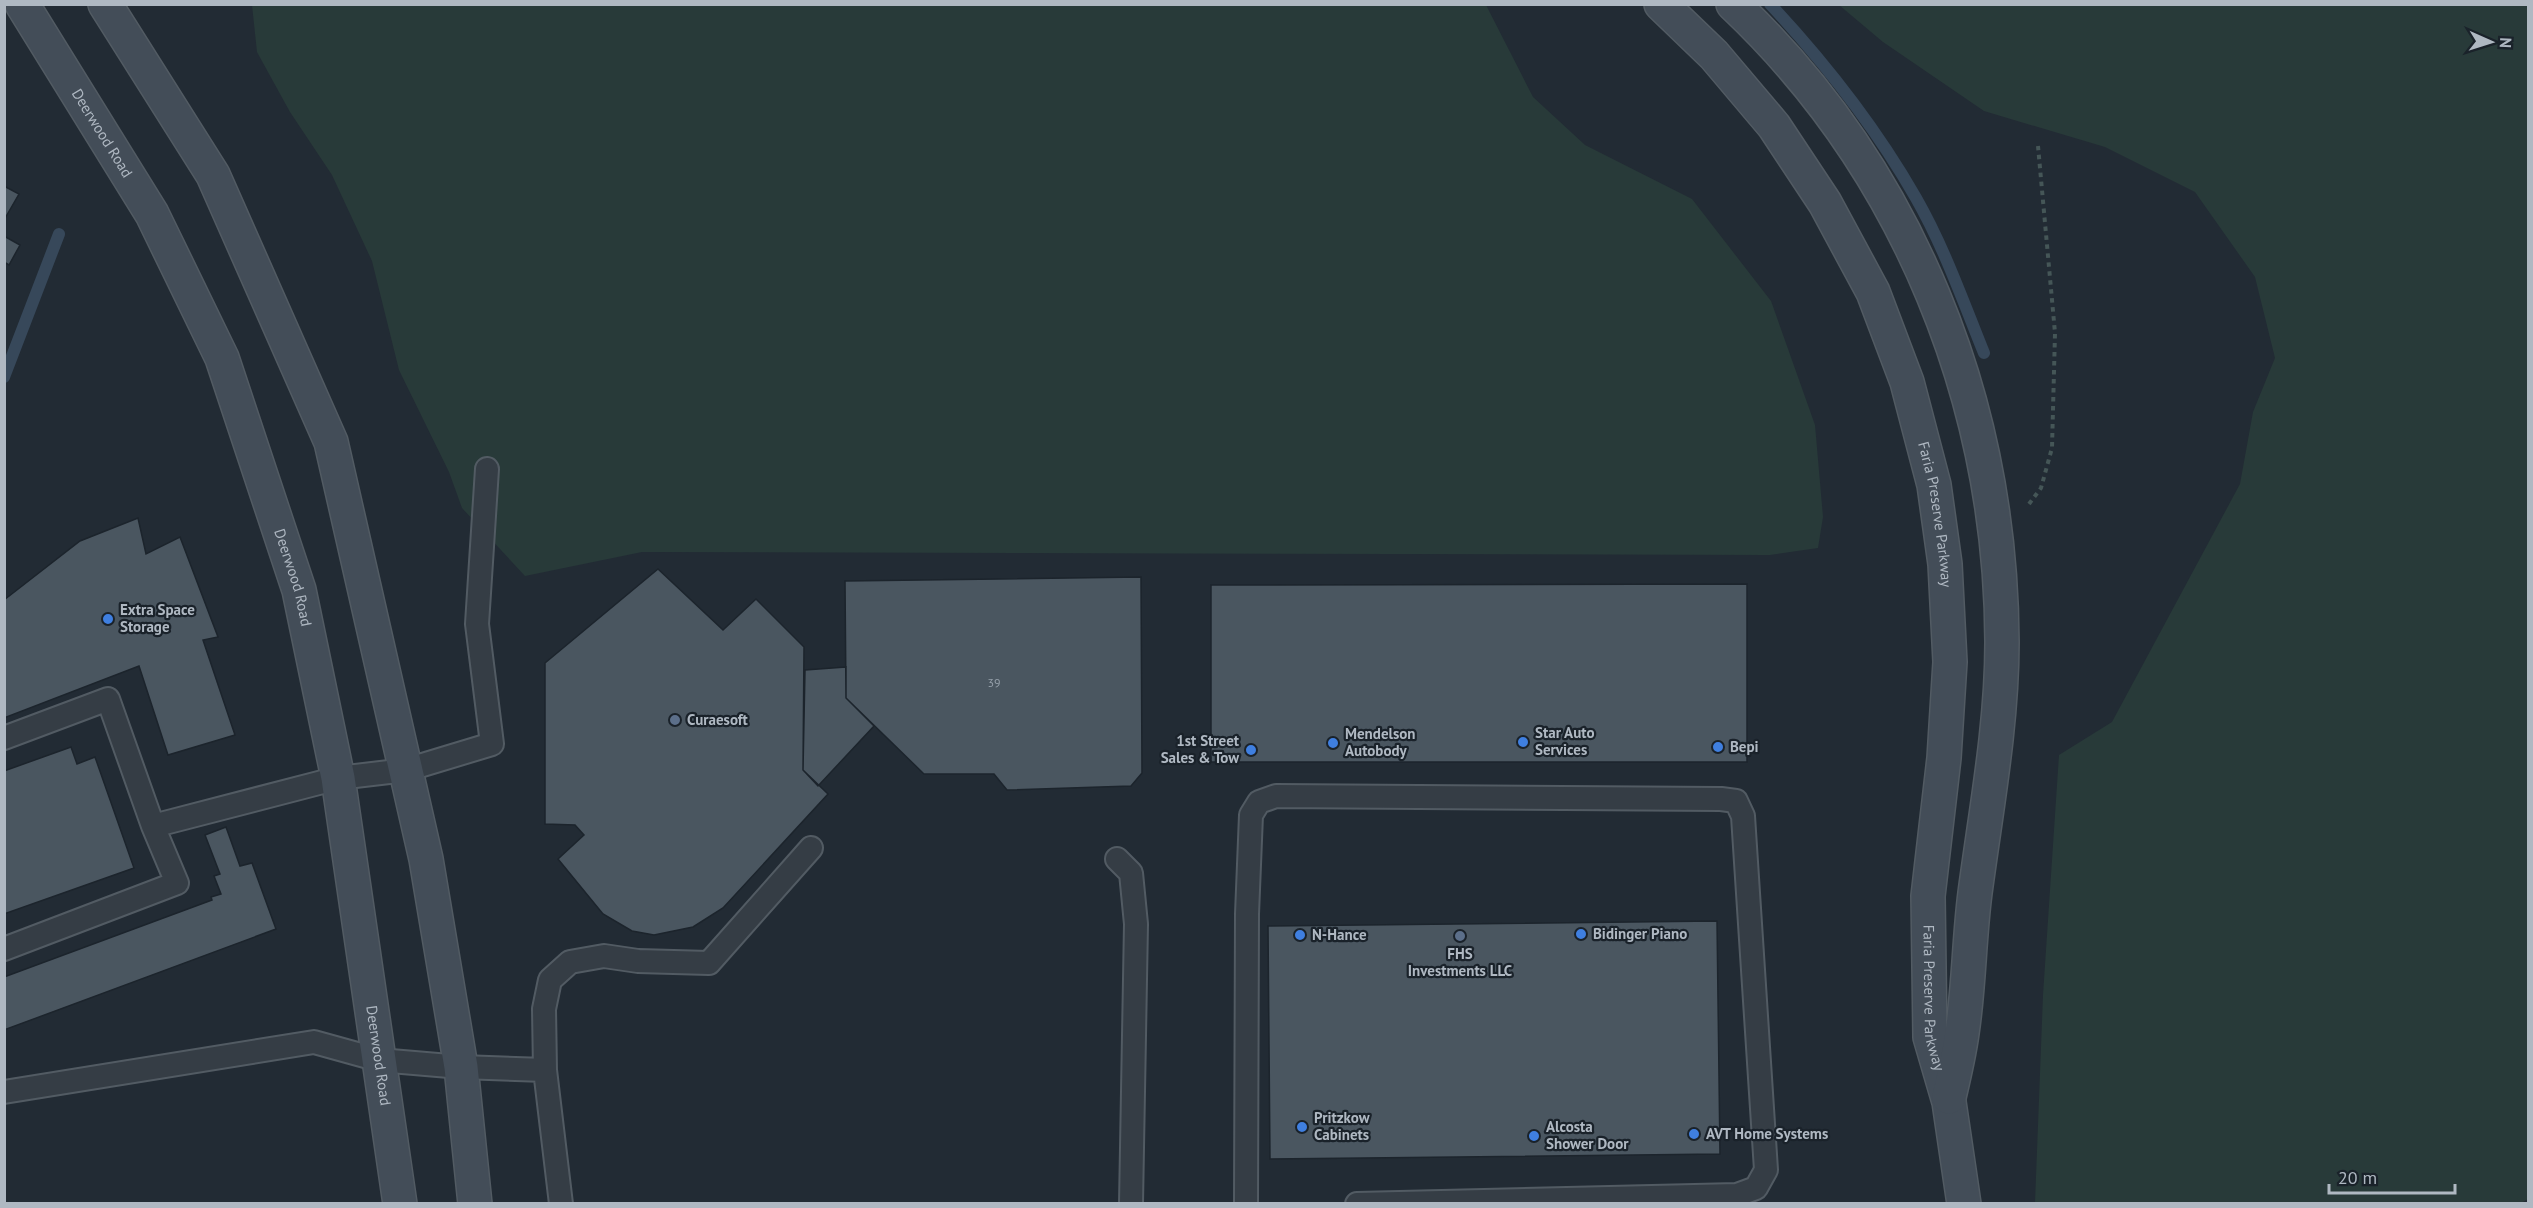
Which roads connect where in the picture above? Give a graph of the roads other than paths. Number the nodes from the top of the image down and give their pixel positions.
1 (22, 4) edge
2 (105, 4) edge
3 (1661, 4) edge
4 (1733, 4) edge
5 (487, 469) dead end
6 (4, 738) edge
7 (406, 770) junction
8 (338, 778) junction
9 (153, 826) junction
10 (811, 848) dead end
11 (1117, 859) dead end
12 (4, 949) edge
13 (379, 1060) junction
14 (460, 1067) junction
15 (545, 1070) junction
16 (4, 1092) edge
17 (1948, 1102) junction
18 (400, 1203) edge
19 (476, 1203) edge
20 (561, 1203) edge
21 (1131, 1203) edge
22 (1246, 1203) edge
23 (1357, 1203) edge
24 (1964, 1203) edge

1 - 8 street, Deerwood Road
2 - 7 street
3 - 17 street, Faria Preserve Parkway
4 - 17 street, Faria Preserve Parkway
5 - 7 lane
6 - 9 lane
7 - 8 lane
7 - 14 street
8 - 9 lane
8 - 13 street, Deerwood Road
9 - 12 lane
10 - 15 lane
11 - 21 lane
13 - 14 lane
13 - 16 lane
13 - 18 street, Deerwood Road
14 - 15 lane
14 - 19 street
15 - 20 lane
17 - 24 street, Faria Preserve Parkway
22 - 23 lane

